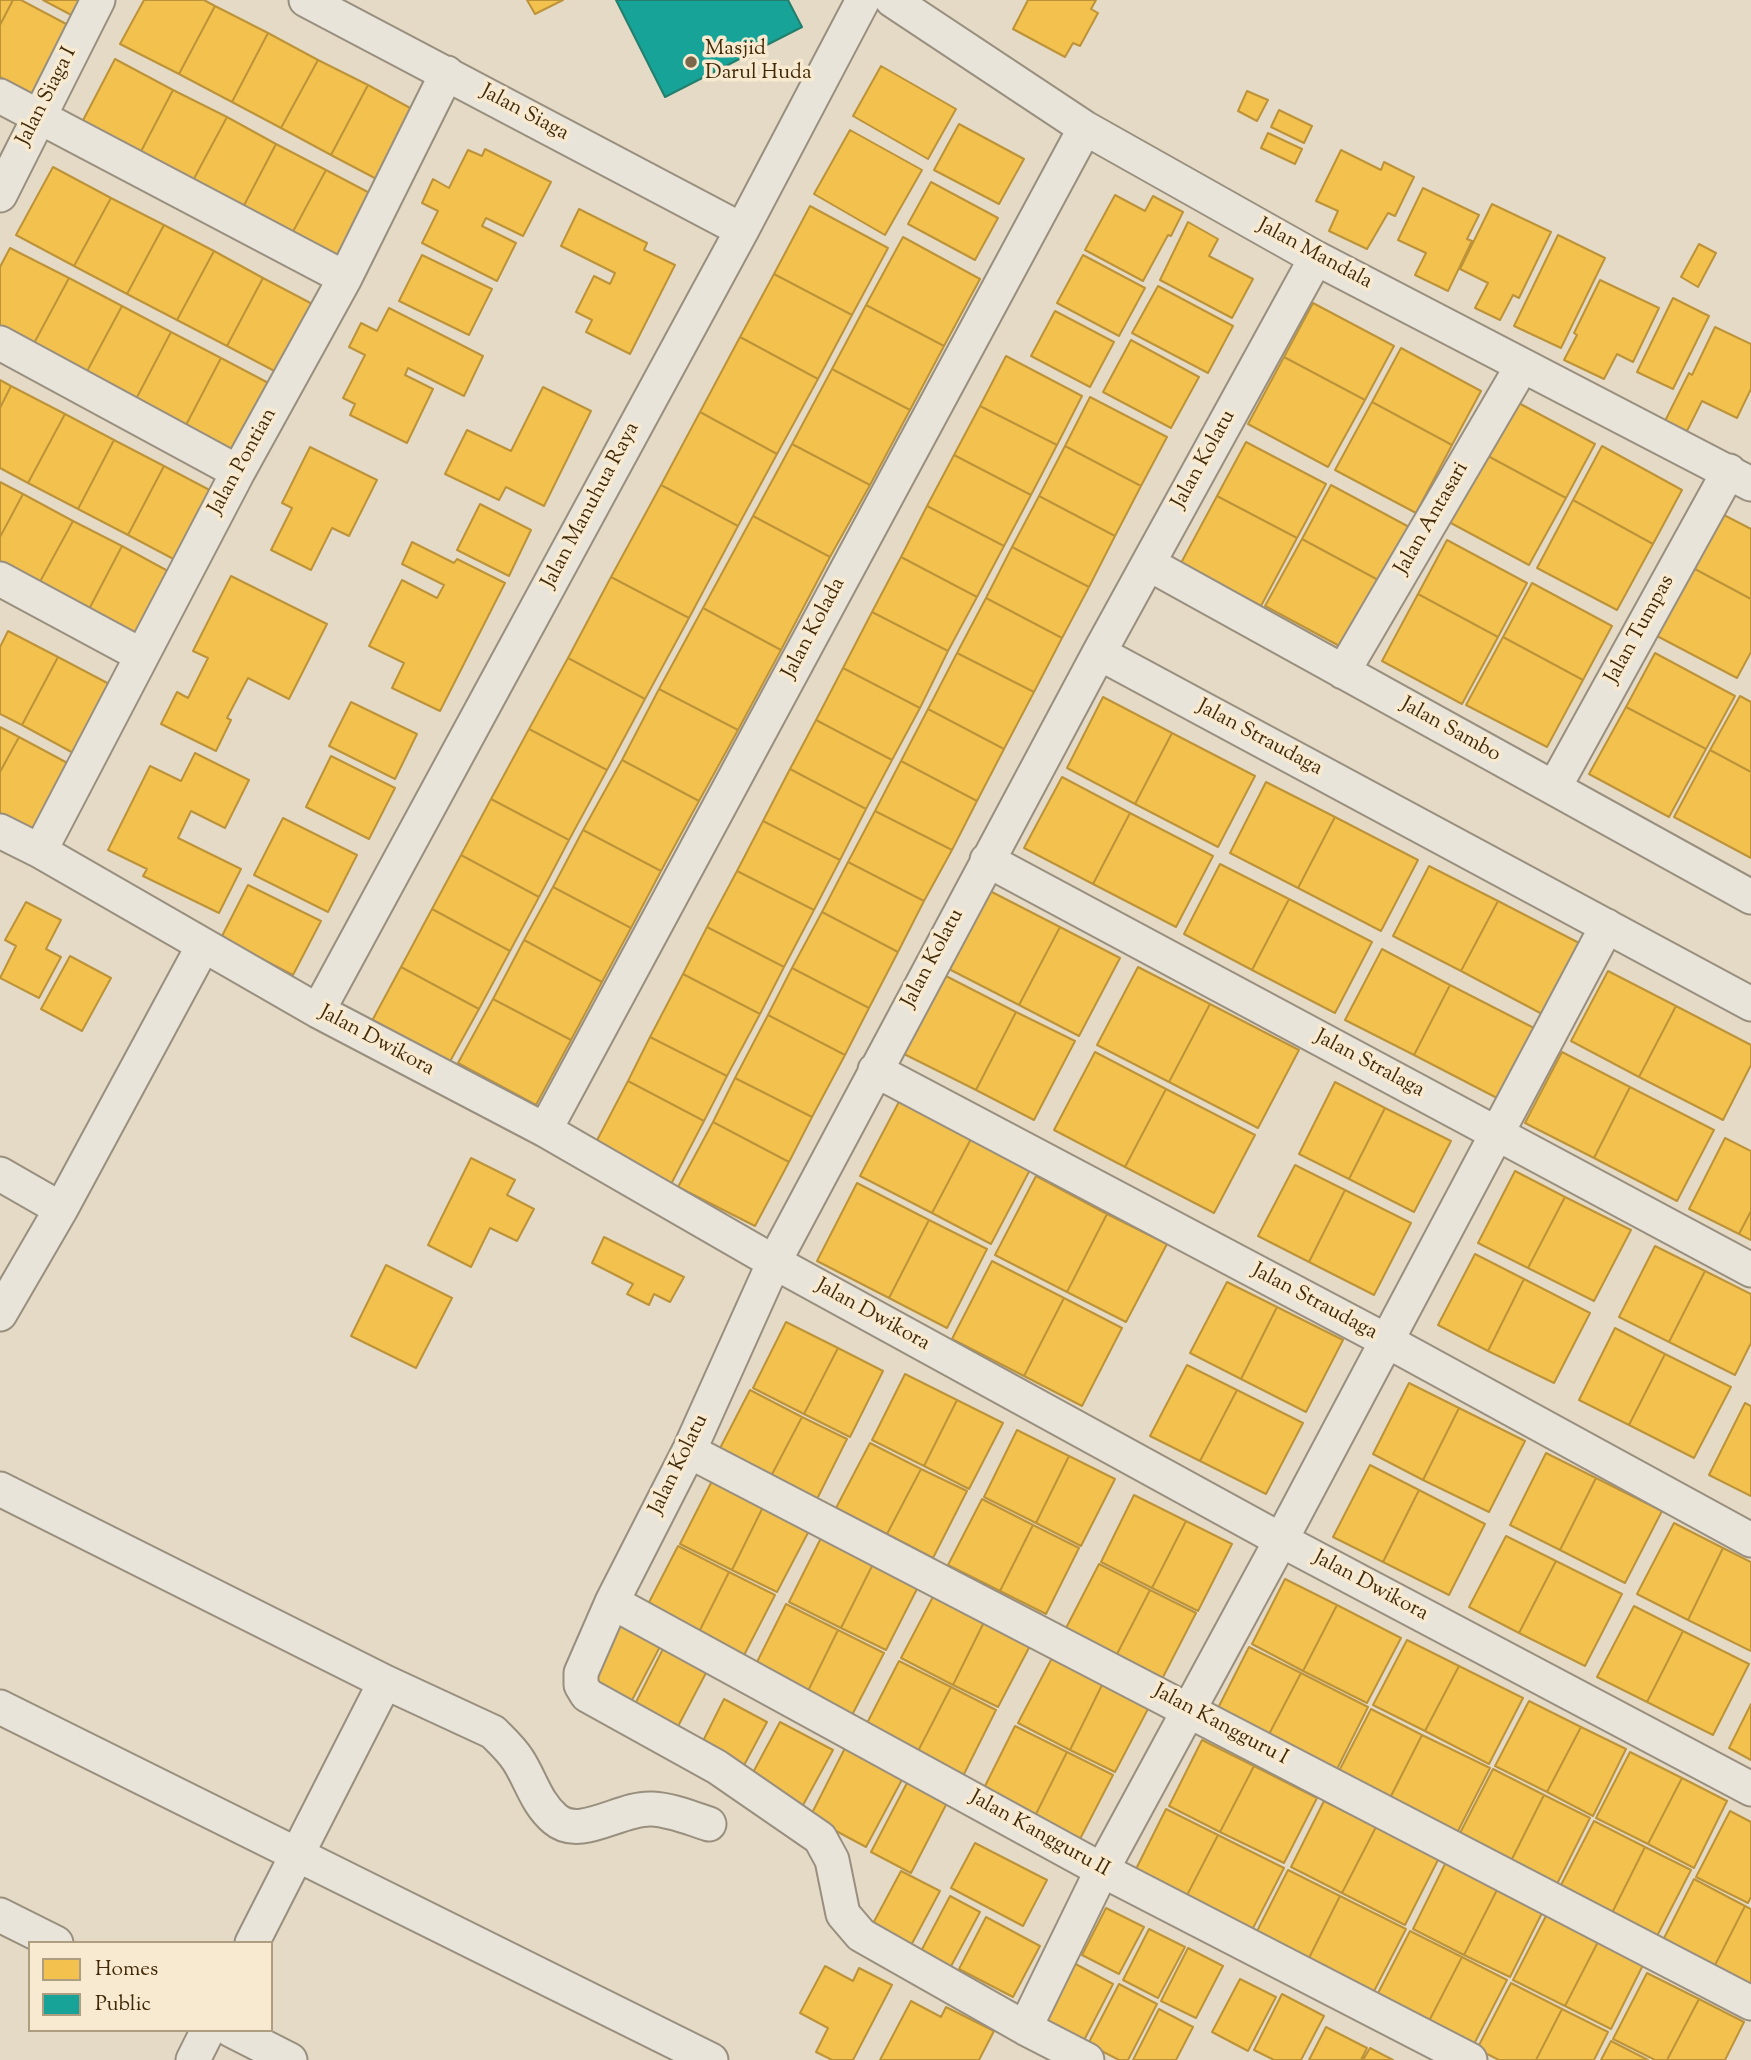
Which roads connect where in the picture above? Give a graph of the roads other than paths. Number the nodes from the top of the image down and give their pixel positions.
1 (97, 0) edge
2 (306, 0) edge
3 (863, 0) edge
4 (892, 0) edge
5 (447, 73) junction
6 (0, 96) edge
7 (38, 117) junction
8 (1085, 128) junction
9 (0, 195) edge
10 (742, 230) junction
11 (1316, 258) junction
12 (345, 278) junction
13 (0, 343) edge
14 (1522, 366) junction
15 (237, 472) junction
16 (1740, 477) edge
17 (1149, 564) junction
18 (0, 579) edge
19 (1099, 653) junction
20 (141, 655) junction
21 (1343, 672) junction
22 (1554, 788) junction
23 (0, 831) edge
24 (40, 851) junction
25 (987, 860) junction
26 (1751, 897) edge
27 (1607, 926) junction
28 (203, 946) junction
29 (1751, 1004) edge
30 (318, 1011) junction
31 (875, 1070) junction
32 (545, 1130) junction
33 (1497, 1133) junction
34 (0, 1174) edge
35 (61, 1209) junction
36 (774, 1262) junction
37 (1751, 1270) edge
38 (0, 1314) edge
39 (1387, 1341) junction
40 (689, 1451) junction
41 (0, 1489) edge
42 (1281, 1540) junction
43 (1751, 1540) edge
44 (612, 1602) junction
45 (385, 1682) junction
46 (0, 1707) edge
47 (1188, 1709) junction
48 (1751, 1789) edge
49 (709, 1824) dead end
50 (297, 1854) junction
51 (1102, 1870) junction
52 (0, 1915) edge
53 (52, 1941) edge
54 (253, 1941) edge
55 (1751, 2003) edge
56 (1025, 2028) junction
57 (207, 2032) edge
58 (234, 2032) edge
59 (193, 2060) edge
60 (290, 2060) edge
61 (711, 2060) edge
62 (1087, 2060) edge
63 (1470, 2060) edge

1 - 7 street, Jalan Siaga I
2 - 5 street, Jalan Siaga
3 - 10 street, Jalan Manuhua Raya
4 - 8 street, Jalan Mandala
5 - 10 street, Jalan Siaga
5 - 12 street, Jalan Pontian
6 - 7 street
7 - 9 street, Jalan Siaga I
7 - 12 street
8 - 11 street, Jalan Mandala
8 - 32 street, Jalan Kolada
10 - 30 street, Jalan Manuhua Raya
11 - 14 street, Jalan Mandala
11 - 17 street, Jalan Kolatu
12 - 15 street, Jalan Pontian
13 - 15 street
14 - 16 street, Jalan Mandala
14 - 21 street, Jalan Antasari
15 - 20 street, Jalan Pontian
16 - 22 street, Jalan Tumpas
17 - 19 street, Jalan Kolatu
17 - 21 street, Jalan Sambo
18 - 20 street
19 - 25 street, Jalan Kolatu
19 - 27 street, Jalan Straudaga
20 - 24 street, Jalan Pontian
21 - 22 street, Jalan Sambo
22 - 26 street, Jalan Sambo
23 - 24 street, Jalan Dwikora
24 - 28 street, Jalan Dwikora
25 - 31 street, Jalan Kolatu
25 - 33 street, Jalan Stralaga
27 - 29 street, Jalan Straudaga
27 - 33 street
28 - 30 street, Jalan Dwikora
28 - 35 street
30 - 32 street, Jalan Dwikora
31 - 36 street, Jalan Kolatu
31 - 39 street, Jalan Straudaga
32 - 36 street, Jalan Dwikora
33 - 37 street, Jalan Stralaga
33 - 39 street
34 - 35 street
35 - 38 street
36 - 40 street, Jalan Kolatu
36 - 42 street, Jalan Dwikora
39 - 42 street
39 - 43 street, Jalan Straudaga
40 - 44 street, Jalan Kolatu
40 - 47 street, Jalan Kangguru I
41 - 45 street
42 - 47 street
42 - 48 street, Jalan Dwikora
44 - 51 street, Jalan Kangguru II
44 - 56 street, Jalan Kolatu
45 - 49 street
45 - 50 street
46 - 50 street
47 - 51 street
47 - 55 street, Jalan Kangguru I
50 - 54 street
50 - 61 street
51 - 56 street
51 - 63 street, Jalan Kangguru II
52 - 53 street
56 - 62 street
57 - 59 street
58 - 60 street

